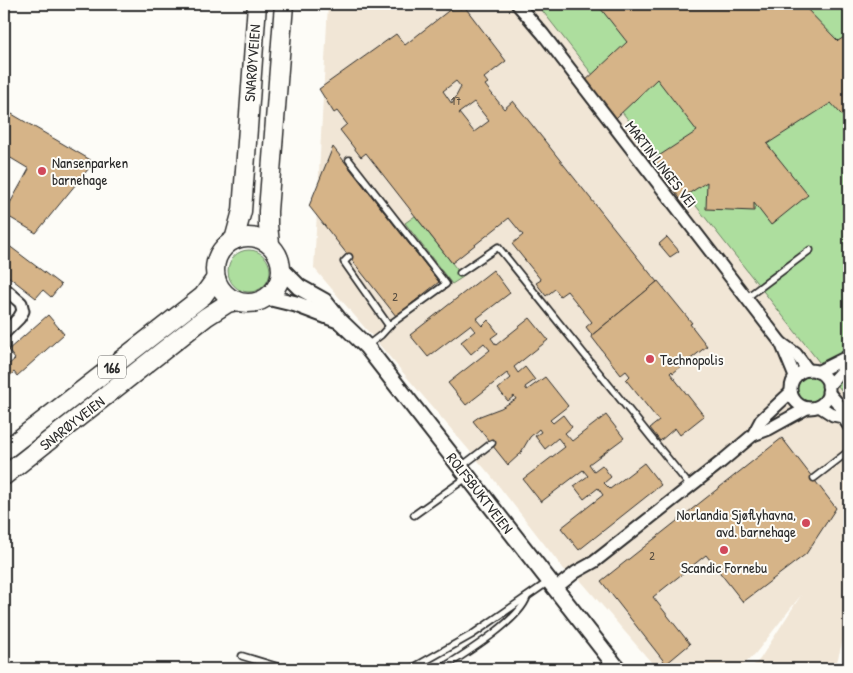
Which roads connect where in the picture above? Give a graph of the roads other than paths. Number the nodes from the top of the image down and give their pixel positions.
1 (517, 4) edge
2 (257, 5) edge
3 (284, 10) edge
4 (349, 160) dead end
5 (234, 240) junction
6 (270, 244) junction
7 (810, 250) dead end
8 (349, 257) dead end
9 (282, 270) junction
10 (460, 273) dead end
11 (216, 278) junction
12 (4, 288) edge
13 (267, 297) junction
14 (746, 298) junction
15 (237, 301) junction
16 (339, 320) junction
17 (389, 326) junction
18 (5, 329) edge
19 (780, 343) junction
20 (366, 346) junction
21 (849, 356) edge
22 (849, 363) edge
23 (813, 371) junction
24 (795, 377) junction
25 (828, 389) junction
26 (791, 392) junction
27 (819, 406) junction
28 (806, 408) junction
29 (846, 421) edge
30 (753, 435) junction
31 (492, 443) dead end
32 (4, 451) edge
33 (849, 451) edge
34 (464, 472) junction
35 (4, 476) edge
36 (814, 478) dead end
37 (690, 486) junction
38 (414, 515) dead end
39 (553, 584) junction
40 (527, 597) junction
41 (242, 656) dead end
42 (285, 669) edge
43 (410, 669) edge
44 (441, 669) edge
45 (618, 669) edge

1 - 14 street, MARTIN LINGES VEI
2 - 5 main road, SNARØYVEIEN
3 - 6 main road, SNARØYVEIEN
4 - 17 lane
5 - 6 main road
5 - 11 main road
6 - 9 main road
7 - 14 lane
8 - 17 lane
9 - 13 main road
9 - 16 street, ROLFSBUKTVEIEN
10 - 37 lane
11 - 15 main road
11 - 32 main road, SNARØYVEIEN / 166
12 - 18 street
13 - 15 main road, 166
13 - 16 street, ROLFSBUKTVEIEN
14 - 19 street, MARTIN LINGES VEI
15 - 35 main road, SNARØYVEIEN / 166
16 - 20 street, ROLFSBUKTVEIEN
17 - 20 lane
19 - 23 street, MARTIN LINGES VEI
19 - 24 street, MARTIN LINGES VEI
20 - 34 street, ROLFSBUKTVEIEN
21 - 23 street
22 - 25 street
23 - 24 street
23 - 25 street
24 - 26 street
25 - 27 street
25 - 29 street
26 - 28 street
26 - 30 street
27 - 28 street
27 - 29 street
28 - 30 street
30 - 37 street
31 - 34 lane
33 - 36 lane
34 - 38 lane
34 - 39 street, ROLFSBUKTVEIEN
37 - 39 street
39 - 40 lane
39 - 45 street, ROLFSBUKTVEIEN
40 - 43 lane
40 - 44 lane
41 - 42 lane

